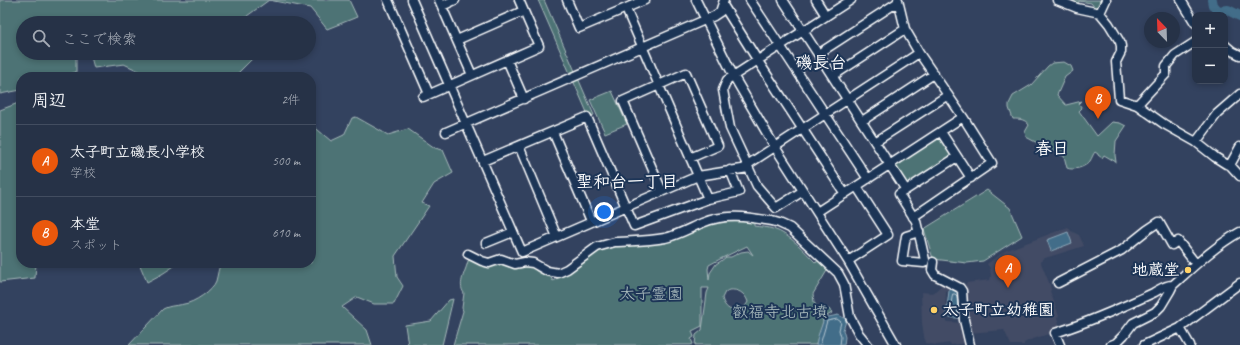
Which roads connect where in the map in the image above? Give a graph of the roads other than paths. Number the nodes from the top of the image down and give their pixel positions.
1 (388, 0) edge
2 (412, 0) edge
3 (455, 0) edge
4 (519, 0) edge
5 (567, 0) edge
6 (645, 0) edge
7 (696, 0) edge
8 (750, 0) edge
9 (783, 0) edge
10 (816, 0) edge
11 (1057, 0) edge
12 (1106, 0) edge
13 (1181, 0) edge
14 (848, 1) edge
15 (898, 1) edge
16 (440, 3) edge
17 (723, 3) edge
18 (626, 9) junction
19 (523, 11) junction
20 (1100, 13) junction
21 (826, 16) junction
22 (1192, 18) edge
23 (705, 20) junction
24 (905, 29) junction
25 (804, 32) junction
26 (457, 40) junction
27 (1192, 44) edge
28 (642, 47) junction
29 (780, 47) junction
30 (1228, 47) edge
31 (919, 52) junction
32 (818, 54) junction
33 (1240, 55) edge
34 (507, 60) junction
35 (758, 61) junction
36 (934, 74) junction
37 (472, 75) junction
38 (833, 76) junction
39 (734, 77) junction
40 (450, 85) junction
41 (659, 85) junction
42 (1240, 94) edge
43 (948, 95) junction
44 (524, 98) junction
45 (848, 99) junction
46 (1137, 105) junction
47 (825, 114) junction
48 (963, 117) junction
49 (862, 121) junction
50 (466, 123) junction
51 (802, 129) junction
52 (446, 132) dead end
53 (553, 132) junction
54 (941, 132) junction
55 (875, 142) junction
56 (1196, 142) junction
57 (519, 146) junction
58 (775, 147) junction
59 (1240, 147) edge
60 (957, 156) junction
61 (690, 158) junction
62 (483, 161) junction
63 (890, 165) junction
64 (1230, 165) junction
65 (748, 166) junction
66 (730, 170) junction
67 (698, 176) junction
68 (1240, 176) edge
69 (971, 178) junction
70 (868, 179) junction
71 (856, 187) junction
72 (906, 190) junction
73 (662, 191) junction
74 (803, 191) junction
75 (845, 194) junction
76 (708, 199) junction
77 (626, 207) junction
78 (816, 212) junction
79 (913, 216) junction
80 (591, 222) junction
81 (513, 232) junction
82 (919, 232) dead end
83 (1240, 232) edge
84 (557, 237) junction
85 (486, 243) dead end
86 (522, 252) junction
87 (468, 254) dead end
88 (848, 261) junction
89 (525, 262) junction
90 (933, 262) dead end
91 (1196, 264) junction
92 (1058, 283) dead end
93 (1240, 283) edge
94 (1173, 285) junction
95 (1180, 328) junction
96 (868, 345) edge
97 (896, 345) edge
98 (970, 345) edge
99 (1060, 345) edge
100 (1111, 345) edge
101 (1144, 345) edge
102 (1190, 345) edge

1 - 40 street
2 - 40 street
3 - 16 street
4 - 19 street
5 - 18 street
6 - 18 street
7 - 23 street
8 - 29 street
9 - 25 street
10 - 21 street
11 - 20 street
12 - 20 street
13 - 22 street
14 - 21 street
15 - 24 street
15 - 32 street
16 - 26 street
17 - 23 street
17 - 35 street
18 - 28 street
19 - 26 street
19 - 34 street
20 - 46 street
21 - 25 street
23 - 28 street
23 - 39 street
24 - 31 street
24 - 38 street
25 - 29 street
25 - 32 street
26 - 37 street
27 - 46 street
28 - 41 street
28 - 44 street
29 - 35 street
29 - 47 street
30 - 33 street
31 - 36 street
31 - 45 street
32 - 38 street
34 - 37 street
34 - 44 street
35 - 39 street
35 - 51 street
36 - 43 street
36 - 49 street
37 - 40 street
38 - 45 street
39 - 58 street
39 - 65 street
40 - 50 street
41 - 61 street
41 - 61 street
41 - 73 street
42 - 56 street
43 - 48 street
43 - 55 street
44 - 50 street
45 - 47 street
45 - 49 street
46 - 56 street
47 - 51 street
47 - 70 street
48 - 54 street
48 - 69 street
49 - 55 street
50 - 52 street
50 - 62 street
51 - 58 street
51 - 75 street
53 - 57 street
53 - 77 street
53 - 80 street
54 - 60 street
54 - 63 street
55 - 63 street
56 - 64 street
57 - 62 street
57 - 84 street
58 - 65 street
58 - 74 street
59 - 64 street
60 - 69 street
60 - 72 street
61 - 67 street
62 - 81 street
63 - 70 street
63 - 72 street
64 - 68 street
65 - 66 street
65 - 74 street
66 - 67 street
66 - 76 street
67 - 73 street
67 - 76 street
69 - 79 street
70 - 71 street
71 - 75 street
71 - 88 street
72 - 79 street
73 - 77 street
74 - 78 street
75 - 78 street
76 - 77 street
77 - 80 street
78 - 88 street
79 - 82 street
80 - 84 street
81 - 85 street
81 - 86 street
83 - 91 street
84 - 86 street
86 - 89 street
87 - 89 street
88 - 97 street
89 - 96 street
90 - 98 street
91 - 92 street
91 - 94 street
93 - 95 street
94 - 99 street
94 - 100 street
95 - 101 street
95 - 102 street

